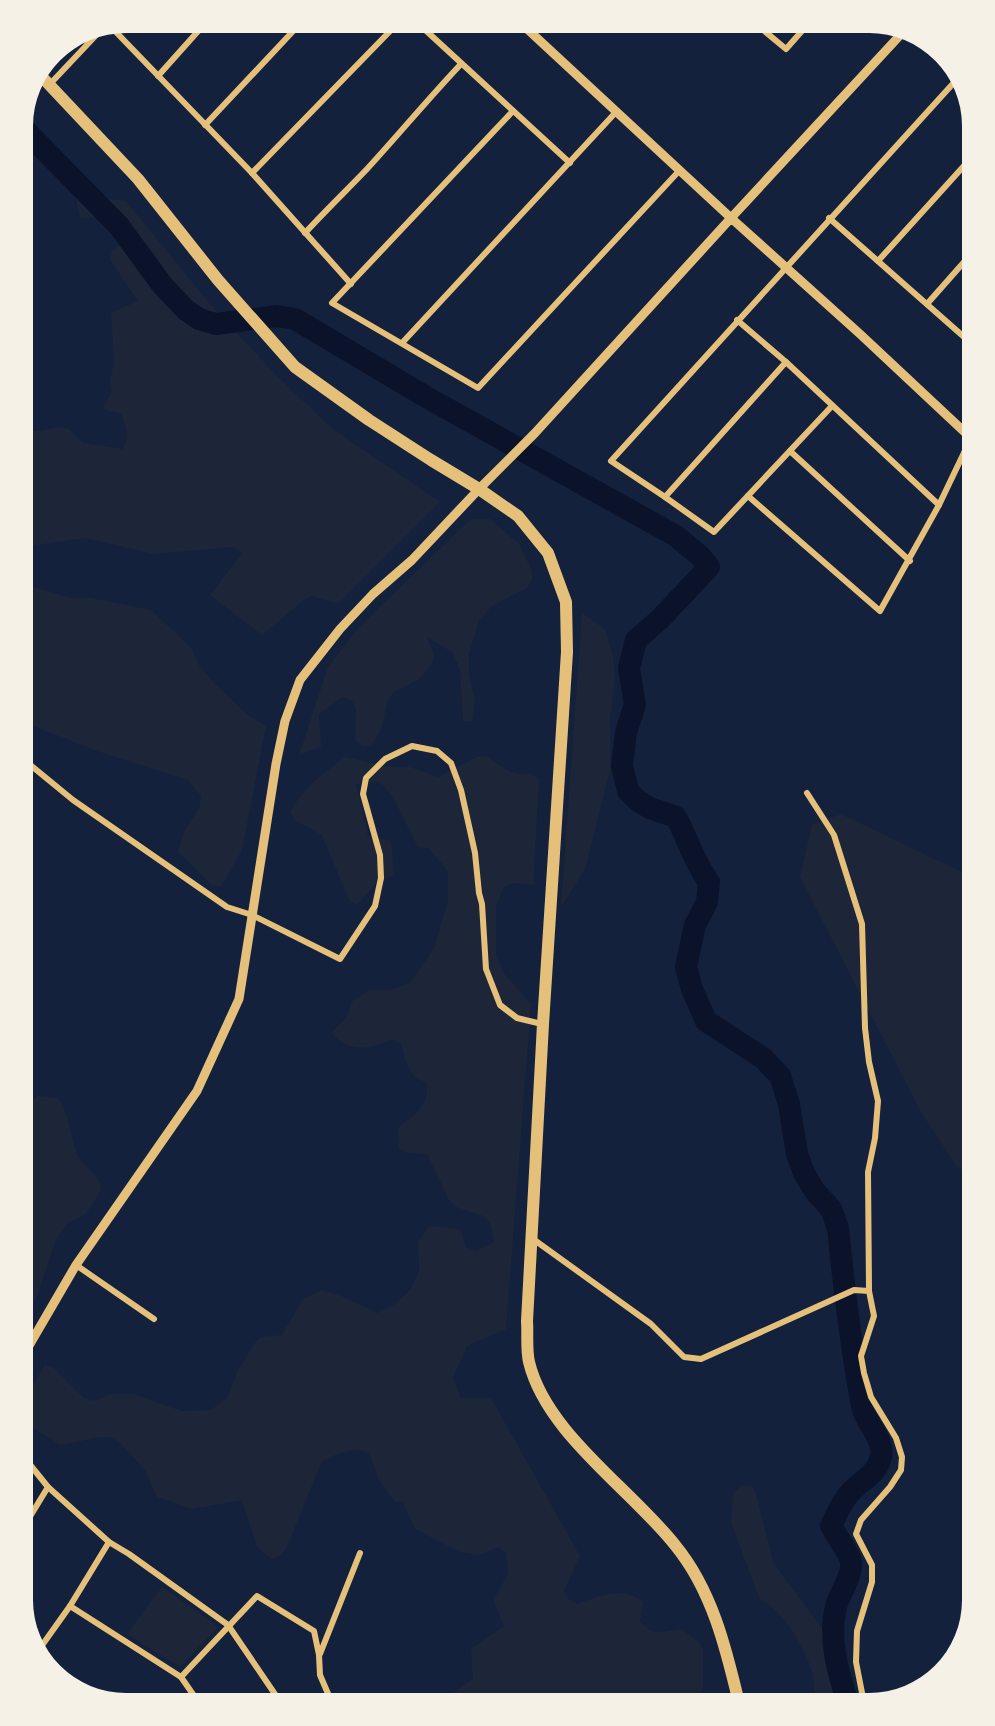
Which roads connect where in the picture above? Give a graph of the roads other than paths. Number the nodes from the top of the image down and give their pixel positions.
1 (196, 33) edge
2 (291, 33) edge
3 (388, 33) edge
4 (428, 33) edge
5 (532, 33) edge
6 (767, 33) edge
7 (800, 33) edge
8 (118, 34) edge
9 (898, 38) edge
10 (89, 41) edge
11 (461, 64) junction
12 (158, 76) junction
13 (46, 80) edge
14 (952, 85) edge
15 (513, 111) junction
16 (616, 112) junction
17 (205, 125) junction
18 (570, 163) junction
19 (962, 168) edge
20 (679, 171) junction
21 (252, 173) junction
22 (731, 218) junction
23 (829, 218) junction
24 (305, 233) junction
25 (878, 261) junction
26 (962, 264) edge
27 (786, 266) junction
28 (351, 284) junction
29 (927, 304) junction
30 (737, 320) junction
31 (962, 334) edge
32 (402, 343) junction
33 (786, 362) junction
34 (831, 407) junction
35 (962, 428) edge
36 (790, 451) junction
37 (962, 458) edge
38 (479, 489) junction
39 (748, 496) junction
40 (665, 497) junction
41 (939, 506) junction
42 (910, 561) junction
43 (33, 767) edge
44 (807, 793) dead end
45 (252, 915) junction
46 (543, 1024) junction
47 (532, 1239) junction
48 (76, 1265) junction
49 (869, 1291) junction
50 (154, 1319) dead end
51 (33, 1337) edge
52 (33, 1469) edge
53 (48, 1486) junction
54 (33, 1510) edge
55 (109, 1542) junction
56 (360, 1553) dead end
57 (70, 1606) junction
58 (228, 1625) junction
59 (44, 1643) edge
60 (319, 1655) junction
61 (181, 1677) junction
62 (192, 1693) edge
63 (274, 1693) edge
64 (328, 1693) edge
65 (736, 1693) edge
66 (862, 1693) edge

1 - 12 street
2 - 17 street
3 - 21 street
4 - 11 street
5 - 16 street
6 - 7 street
8 - 12 street
9 - 22 street
10 - 13 street
11 - 15 street
11 - 24 street
12 - 17 street
13 - 38 highway
14 - 23 street
15 - 18 street
15 - 28 street
16 - 18 street
16 - 20 street
17 - 21 street
18 - 32 street
19 - 25 street
20 - 22 street
20 - 32 street
21 - 24 street
22 - 27 street
22 - 38 street
23 - 25 street
23 - 27 street
24 - 28 street
25 - 29 street
26 - 29 street
27 - 30 street
27 - 35 street
28 - 32 street
29 - 31 street
30 - 33 street
30 - 40 street
33 - 34 street
33 - 40 street
34 - 36 street
34 - 41 street
36 - 39 street
36 - 42 street
37 - 41 street
38 - 45 street
38 - 46 highway
39 - 40 street
39 - 42 street
41 - 42 street
43 - 45 street
44 - 49 street
45 - 46 street
45 - 48 street
46 - 47 highway
47 - 49 street
47 - 65 highway
48 - 50 street
48 - 51 street
49 - 66 street
52 - 53 street
53 - 54 street
53 - 55 street
55 - 57 street
55 - 58 street
56 - 60 street
57 - 59 street
57 - 61 street
58 - 60 street
58 - 61 street
58 - 63 street
60 - 64 street
61 - 62 street

